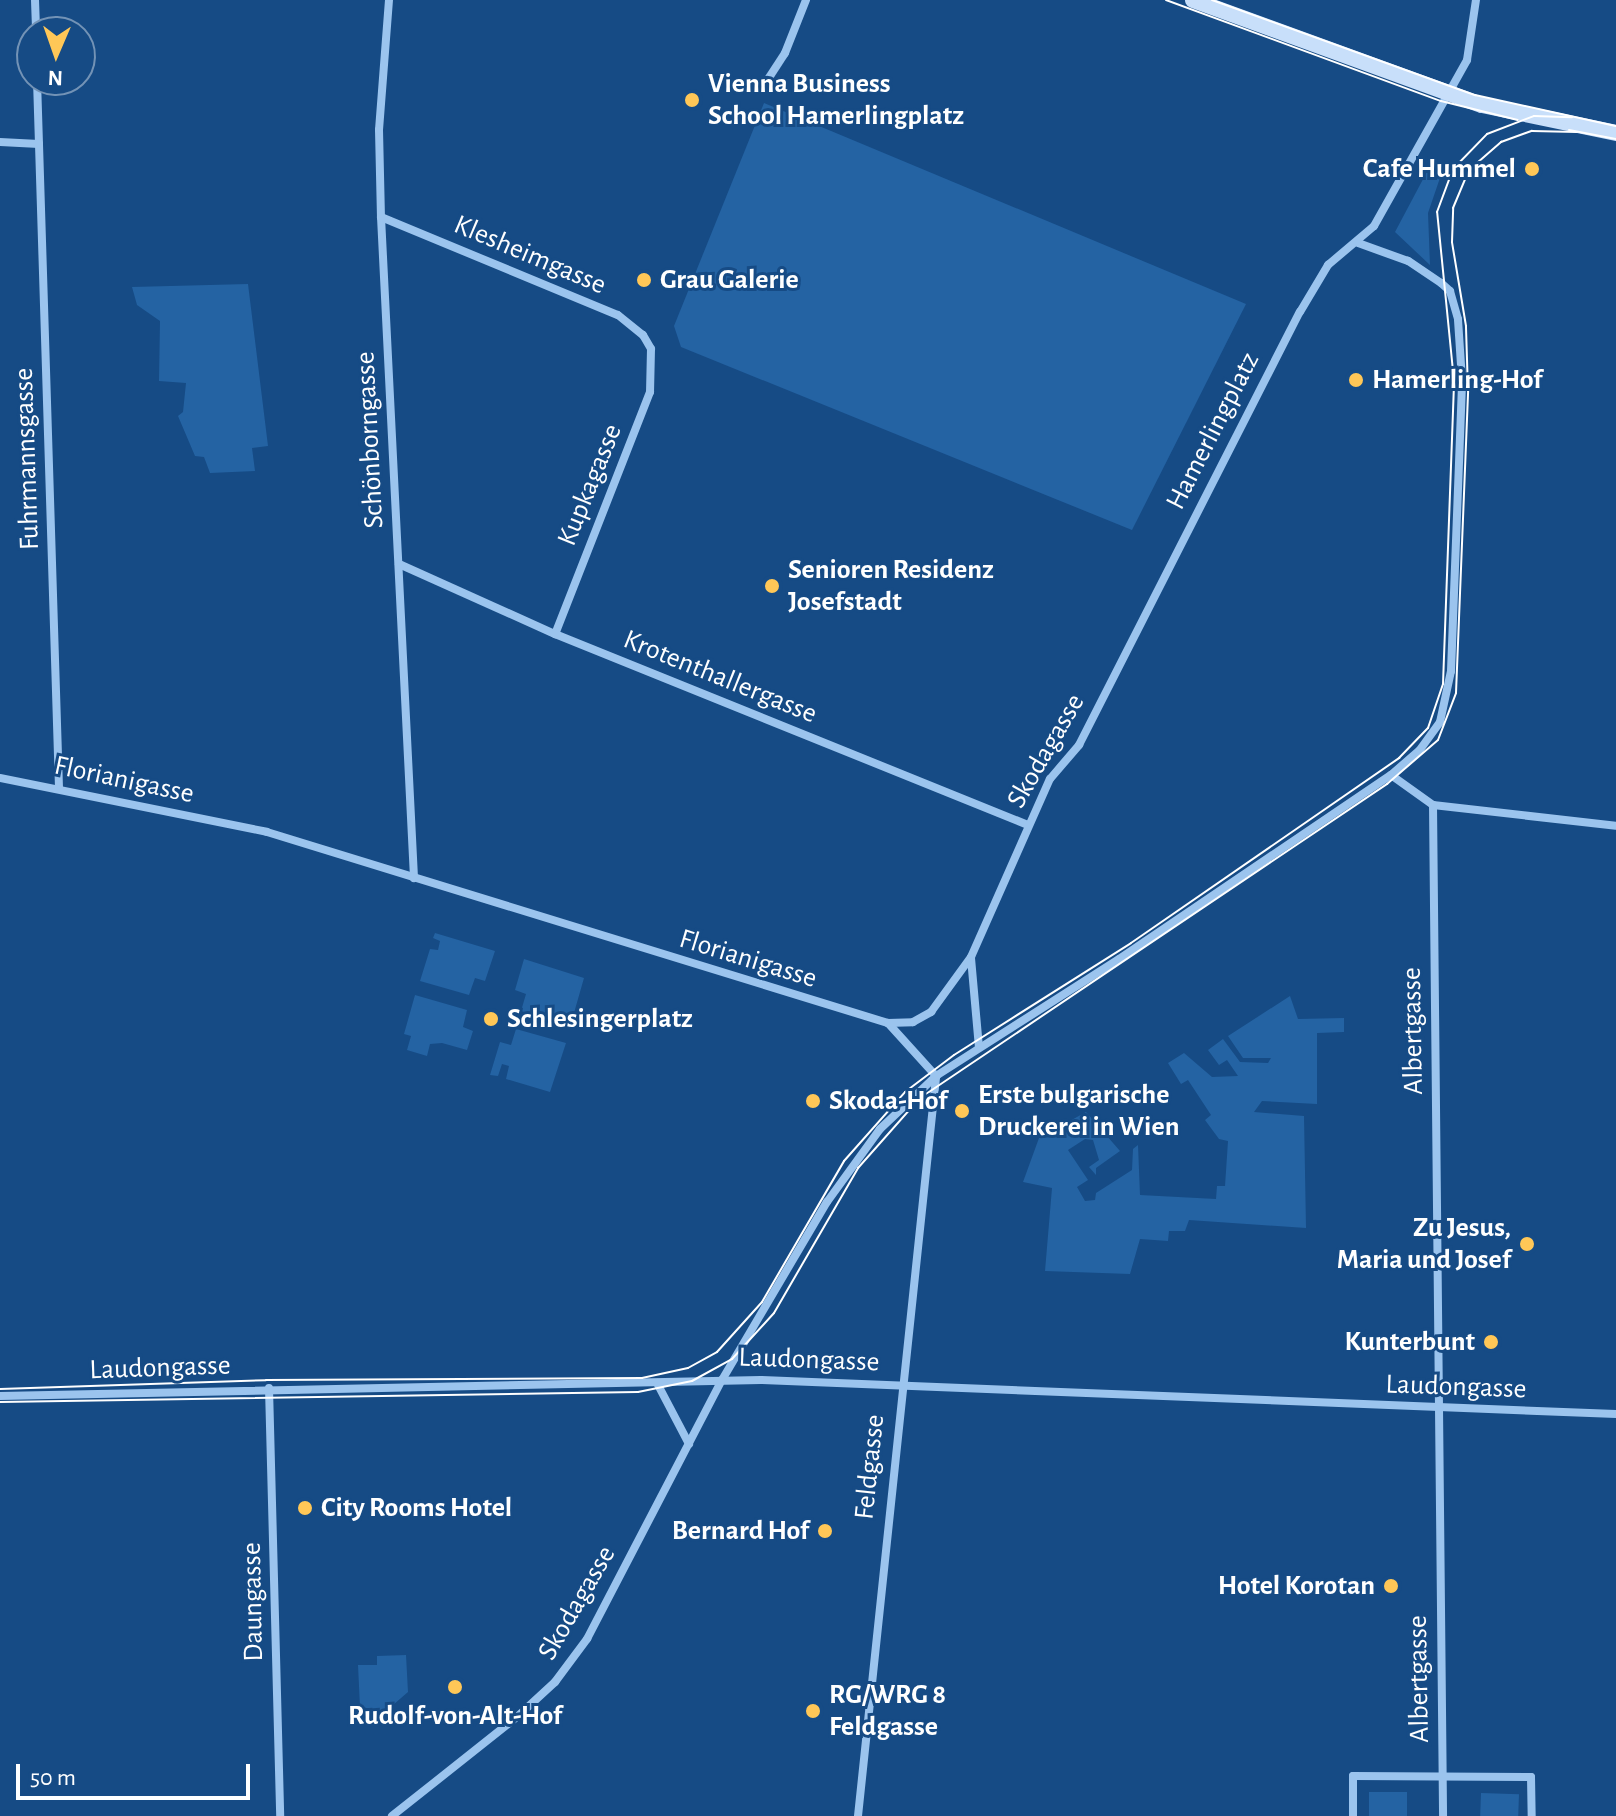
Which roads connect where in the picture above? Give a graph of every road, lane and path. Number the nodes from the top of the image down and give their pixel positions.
1 (389, 0) edge
2 (806, 0) edge
3 (1193, 0) edge
4 (1476, 0) edge
5 (761, 90) dead end
6 (1446, 93) junction
7 (38, 96) edge
8 (1616, 133) edge
9 (0, 142) edge
10 (39, 144) junction
11 (381, 217) junction
12 (1358, 243) junction
13 (651, 349) joint
14 (399, 564) junction
15 (1166, 570) joint
16 (555, 634) junction
17 (1391, 775) junction
18 (0, 778) edge
19 (59, 788) junction
20 (1433, 805) junction
21 (1028, 825) junction
22 (1616, 826) edge
23 (414, 878) junction
24 (971, 957) junction
25 (888, 1023) junction
26 (979, 1048) junction
27 (936, 1076) junction
28 (722, 1380) junction
29 (657, 1383) junction
30 (900, 1385) junction
31 (269, 1388) junction
32 (0, 1396) edge
33 (1439, 1409) junction
34 (1616, 1414) edge
35 (689, 1444) junction
36 (1442, 1776) junction
37 (280, 1816) edge
38 (392, 1816) edge
39 (858, 1816) edge
40 (1353, 1816) edge
41 (1443, 1816) edge
42 (1532, 1816) edge

1 - 11 street, Schönborngasse
2 - 5 street
3 - 6 street
4 - 6 street
6 - 8 street
6 - 12 street
7 - 10 street, Fuhrmannsgasse
9 - 10 street
10 - 19 street, Fuhrmannsgasse
11 - 13 street, Klesheimgasse
11 - 14 street, Schönborngasse
12 - 15 street, Hamerlingplatz
12 - 17 street
13 - 16 street, Kupkagasse
14 - 16 street, Krotenthallergasse
14 - 23 street, Schönborngasse
15 - 21 street, Skodagasse
16 - 21 street, Krotenthallergasse
17 - 20 street
17 - 26 street
18 - 19 street, Florianigasse
19 - 23 street, Florianigasse
20 - 22 street
20 - 33 street, Albertgasse
21 - 24 street, Skodagasse
23 - 25 street, Florianigasse
24 - 25 street, Skodagasse
24 - 26 street, Skodagasse
25 - 27 street
26 - 27 street
27 - 28 street, Skodagasse
27 - 30 street, Feldgasse
28 - 29 street, Laudongasse
28 - 30 street, Laudongasse
28 - 35 street, Skodagasse
29 - 31 street, Laudongasse
29 - 35 street
30 - 33 street, Laudongasse
30 - 39 street, Feldgasse
31 - 32 street, Laudongasse
31 - 37 street, Daungasse
33 - 34 street, Laudongasse
33 - 36 street, Albertgasse
35 - 38 street, Skodagasse
36 - 40 street
36 - 41 street, Albertgasse
36 - 42 street

